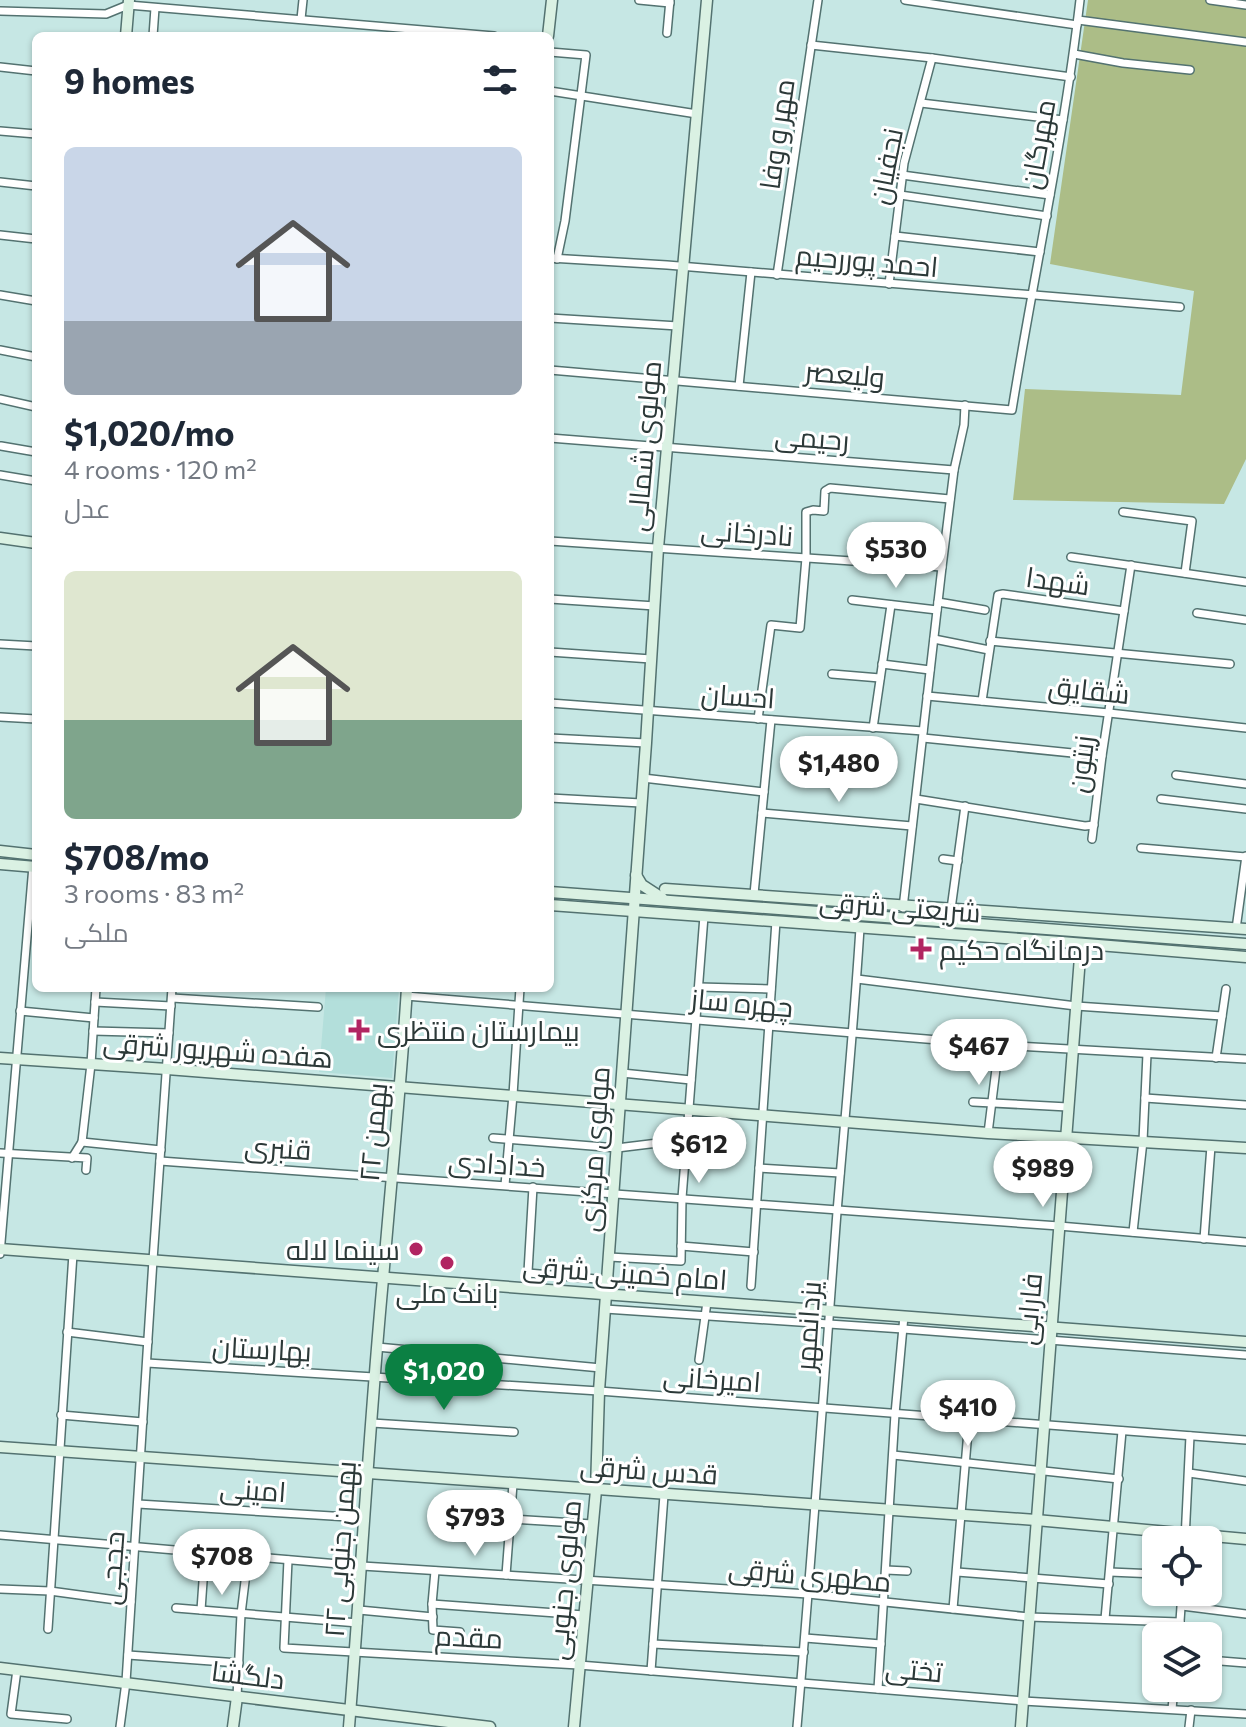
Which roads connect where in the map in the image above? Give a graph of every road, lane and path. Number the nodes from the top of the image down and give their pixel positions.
1 (40, 0) edge
2 (303, 0) edge
3 (552, 0) edge
4 (639, 0) edge
5 (707, 0) edge
6 (818, 0) edge
7 (905, 0) edge
8 (1080, 0) edge
9 (1210, 0) edge
10 (670, 2) edge
11 (129, 3) edge
12 (1246, 5) edge
13 (155, 8) junction
14 (0, 11) edge
15 (39, 12) junction
16 (301, 19) junction
17 (1078, 22) junction
18 (126, 32) edge
19 (153, 32) edge
20 (449, 32) edge
21 (548, 32) edge
22 (667, 33) dead end
23 (1246, 42) edge
24 (811, 45) junction
25 (554, 52) edge
26 (1074, 54) junction
27 (932, 58) junction
28 (0, 67) edge
29 (1190, 70) dead end
30 (32, 71) edge
31 (1071, 77) junction
32 (554, 92) edge
33 (581, 97) junction
34 (921, 103) junction
35 (697, 114) junction
36 (1063, 120) junction
37 (0, 131) edge
38 (32, 134) edge
39 (902, 175) junction
40 (0, 182) edge
41 (32, 186) edge
42 (900, 195) junction
43 (1050, 195) junction
44 (1047, 216) junction
45 (0, 235) edge
46 (895, 236) junction
47 (32, 239) edge
48 (1040, 252) junction
49 (554, 255) edge
50 (554, 258) edge
51 (683, 267) junction
52 (751, 272) junction
53 (777, 275) junction
54 (889, 284) junction
55 (0, 295) edge
56 (1030, 295) junction
57 (32, 300) edge
58 (1180, 307) dead end
59 (554, 318) edge
60 (678, 326) junction
61 (0, 350) edge
62 (32, 356) edge
63 (554, 370) edge
64 (673, 380) junction
65 (739, 386) junction
66 (0, 399) edge
67 (965, 405) junction
68 (32, 406) edge
69 (1012, 410) joint
70 (554, 438) edge
71 (1, 446) edge
72 (667, 448) junction
73 (32, 451) edge
74 (954, 470) junction
75 (0, 475) edge
76 (32, 480) edge
77 (950, 499) junction
78 (1123, 512) dead end
79 (0, 538) edge
80 (554, 541) edge
81 (32, 542) edge
82 (658, 548) junction
83 (1071, 557) dead end
84 (806, 558) junction
85 (1131, 565) junction
86 (942, 567) junction
87 (1185, 573) junction
88 (1246, 582) edge
89 (554, 599) edge
90 (852, 600) dead end
91 (891, 605) junction
92 (655, 606) junction
93 (937, 606) junction
94 (985, 610) dead end
95 (1124, 611) junction
96 (1197, 613) dead end
97 (1246, 620) edge
98 (934, 639) junction
99 (990, 641) junction
100 (0, 644) edge
101 (32, 646) edge
102 (989, 650) junction
103 (554, 652) edge
104 (1118, 654) junction
105 (651, 659) junction
106 (882, 664) junction
107 (1230, 664) dead end
108 (930, 670) junction
109 (832, 674) dead end
110 (880, 678) junction
111 (927, 696) junction
112 (982, 701) junction
113 (554, 703) edge
114 (648, 711) junction
115 (1109, 713) junction
116 (0, 717) edge
117 (32, 719) edge
118 (758, 719) junction
119 (771, 720) junction
120 (873, 728) junction
121 (1246, 728) edge
122 (923, 735) junction
123 (554, 738) edge
124 (646, 743) junction
125 (1102, 756) junction
126 (1176, 775) dead end
127 (643, 778) junction
128 (1246, 784) edge
129 (764, 792) junction
130 (554, 798) edge
131 (916, 799) junction
132 (1161, 799) dead end
133 (641, 803) junction
134 (965, 806) junction
135 (1246, 809) edge
136 (762, 813) junction
137 (1094, 825) junction
138 (912, 826) junction
139 (1092, 839) dead end
140 (1141, 848) dead end
141 (0, 851) edge
142 (32, 855) edge
143 (1246, 856) edge
144 (943, 859) dead end
145 (958, 861) junction
146 (0, 864) edge
147 (32, 866) edge
148 (635, 874) junction
149 (32, 886) edge
150 (554, 892) edge
151 (573, 893) junction
152 (754, 894) junction
153 (666, 895) junction
154 (634, 897) junction
155 (718, 898) junction
156 (682, 901) junction
157 (554, 905) edge
158 (903, 905) junction
159 (571, 906) junction
160 (951, 909) junction
161 (633, 911) junction
162 (681, 914) junction
163 (704, 916) junction
164 (902, 918) junction
165 (776, 921) junction
166 (860, 928) junction
167 (1241, 929) edge
168 (1081, 944) junction
169 (1246, 944) edge
170 (26, 945) junction
171 (32, 946) edge
172 (1246, 957) edge
173 (857, 979) junction
174 (699, 987) junction
175 (771, 989) junction
176 (1226, 989) dead end
177 (96, 992) edge
178 (172, 992) edge
179 (406, 992) edge
180 (520, 992) edge
181 (95, 1002) junction
182 (171, 1002) junction
183 (519, 1005) junction
184 (1076, 1006) junction
185 (318, 1007) dead end
186 (20, 1011) junction
187 (626, 1014) junction
188 (1222, 1016) junction
189 (94, 1018) junction
190 (696, 1020) junction
191 (768, 1026) junction
192 (93, 1031) junction
193 (169, 1033) junction
194 (853, 1034) junction
195 (999, 1045) junction
196 (1073, 1050) junction
197 (1147, 1054) junction
198 (0, 1058) edge
199 (1216, 1058) junction
200 (1246, 1059) edge
201 (16, 1060) junction
202 (91, 1064) junction
203 (167, 1069) junction
204 (622, 1073) junction
205 (691, 1080) junction
206 (401, 1087) junction
207 (513, 1095) junction
208 (1145, 1098) junction
209 (973, 1102) dead end
210 (620, 1103) junction
211 (992, 1103) junction
212 (1246, 1105) edge
213 (1068, 1107) junction
214 (688, 1108) junction
215 (762, 1115) junction
216 (844, 1122) junction
217 (988, 1133) junction
218 (493, 1138) dead end
219 (1066, 1138) junction
220 (509, 1139) junction
221 (1143, 1141) junction
222 (82, 1142) junction
223 (1211, 1146) junction
224 (686, 1147) junction
225 (617, 1148) junction
226 (1246, 1148) edge
227 (161, 1150) junction
228 (4, 1153) edge
229 (72, 1158) junction
230 (160, 1161) junction
231 (759, 1168) junction
232 (86, 1170) dead end
233 (840, 1173) junction
234 (393, 1177) junction
235 (505, 1185) junction
236 (533, 1187) junction
237 (614, 1193) junction
238 (682, 1198) junction
239 (757, 1203) junction
240 (837, 1209) junction
241 (1059, 1226) junction
242 (1133, 1232) junction
243 (1204, 1239) junction
244 (1246, 1242) edge
245 (681, 1246) junction
246 (0, 1251) edge
247 (754, 1252) junction
248 (73, 1254) junction
249 (609, 1257) junction
250 (153, 1260) junction
251 (528, 1273) junction
252 (383, 1279) junction
253 (608, 1280) junction
254 (751, 1286) dead end
255 (527, 1289) junction
256 (607, 1294) junction
257 (707, 1302) junction
258 (605, 1309) junction
259 (830, 1311) junction
260 (705, 1316) junction
261 (904, 1316) junction
262 (829, 1324) junction
263 (1051, 1327) junction
264 (903, 1329) junction
265 (67, 1332) junction
266 (1050, 1339) junction
267 (148, 1342) junction
268 (1246, 1342) edge
269 (377, 1347) junction
270 (1246, 1355) edge
271 (699, 1360) dead end
272 (147, 1363) junction
273 (601, 1368) junction
274 (375, 1376) junction
275 (599, 1391) junction
276 (823, 1409) junction
277 (895, 1414) junction
278 (61, 1415) junction
279 (969, 1419) junction
280 (143, 1422) junction
281 (372, 1423) junction
282 (1043, 1425) junction
283 (1122, 1431) junction
284 (514, 1432) dead end
285 (1190, 1436) junction
286 (1246, 1440) edge
287 (0, 1447) edge
288 (58, 1451) junction
289 (893, 1455) junction
290 (141, 1458) junction
291 (966, 1463) junction
292 (1040, 1471) junction
293 (1189, 1473) junction
294 (368, 1474) junction
295 (1119, 1479) junction
296 (1246, 1481) edge
297 (513, 1484) junction
298 (596, 1490) junction
299 (664, 1495) junction
300 (138, 1504) junction
301 (816, 1505) junction
302 (889, 1510) junction
303 (961, 1515) junction
304 (365, 1518) junction
305 (511, 1519) junction
306 (1036, 1520) junction
307 (592, 1524) junction
308 (1186, 1526) edge
309 (1115, 1527) junction
310 (1142, 1531) edge
311 (0, 1535) edge
312 (1222, 1538) edge
313 (1246, 1539) edge
314 (53, 1540) junction
315 (135, 1547) junction
316 (205, 1553) junction
317 (248, 1557) junction
318 (288, 1560) junction
319 (362, 1566) junction
320 (886, 1570) junction
321 (435, 1571) junction
322 (907, 1571) dead end
323 (957, 1572) junction
324 (1110, 1572) junction
325 (1142, 1573) edge
326 (506, 1575) junction
327 (1032, 1579) junction
328 (587, 1580) junction
329 (1109, 1584) junction
330 (658, 1585) junction
331 (0, 1589) edge
332 (50, 1591) junction
333 (808, 1594) junction
334 (131, 1602) junction
335 (884, 1602) junction
336 (432, 1604) junction
337 (1182, 1606) joint
338 (176, 1608) dead end
339 (953, 1609) junction
340 (201, 1610) junction
341 (359, 1610) junction
342 (241, 1614) junction
343 (1246, 1614) edge
344 (584, 1615) junction
345 (286, 1617) junction
346 (433, 1617) junction
347 (1029, 1617) junction
348 (1105, 1619) junction
349 (1180, 1622) joint
350 (358, 1623) junction
351 (48, 1629) dead end
352 (460, 1632) dead end
353 (805, 1638) junction
354 (653, 1644) junction
355 (881, 1644) junction
356 (356, 1652) junction
357 (804, 1652) junction
358 (128, 1655) junction
359 (1222, 1661) edge
360 (239, 1663) junction
361 (1246, 1663) edge
362 (579, 1665) junction
363 (0, 1668) edge
364 (17, 1670) junction
365 (651, 1671) junction
366 (126, 1682) junction
367 (801, 1682) junction
368 (878, 1689) junction
369 (237, 1697) junction
370 (1023, 1701) junction
371 (1173, 1702) edge
372 (1172, 1709) junction
373 (350, 1710) junction
374 (1191, 1710) junction
375 (1246, 1714) edge
376 (67, 1719) dead end
377 (468, 1726) edge
378 (120, 1727) edge
379 (233, 1727) edge
380 (349, 1727) edge
381 (490, 1727) edge
382 (574, 1727) edge
383 (797, 1727) edge
384 (1021, 1727) edge
385 (1189, 1727) edge

1 - 15 street
2 - 16 street
3 - 21 street
4 - 10 street
5 - 35 street, مولوی شمالی
6 - 24 street, مهر و وفا
7 - 17 street
8 - 17 street, مهرگان
9 - 12 street
10 - 22 street
11 - 13 street
11 - 15 street
11 - 18 street
13 - 16 street
13 - 19 street
14 - 15 street
16 - 20 street
17 - 23 street
17 - 26 street, مهرگان
24 - 27 street
24 - 53 street, مهر و وفا
25 - 33 street
26 - 29 street
26 - 31 street, مهرگان
27 - 31 street
27 - 34 street, نجفیان
28 - 30 street
31 - 36 street, مهرگان
32 - 33 street
33 - 35 street
33 - 49 street
34 - 36 street
34 - 39 street, نجفیان
35 - 51 street, مولوی شمالی
36 - 43 street, مهرگان
37 - 38 street
39 - 42 street, نجفیان
39 - 43 street
40 - 41 street
42 - 44 street
42 - 46 street, نجفیان
43 - 44 street, مهرگان
44 - 48 street, مهرگان
45 - 47 street
46 - 48 street
46 - 54 street, نجفیان
48 - 56 street, مهرگان
50 - 51 street, احمد پوررحیم
51 - 52 street, احمد پوررحیم
51 - 60 street, مولوی شمالی
52 - 53 street, احمد پوررحیم
52 - 65 street
53 - 54 street, احمد پوررحیم
54 - 56 street, احمد پوررحیم
55 - 57 street
56 - 58 street, احمد پوررحیم
56 - 69 street, مهرگان
59 - 60 street
60 - 64 street, مولوی شمالی
61 - 62 street
63 - 64 street, ولیعصر
64 - 65 street, ولیعصر
64 - 72 street, مولوی شمالی
65 - 67 street, ولیعصر
66 - 68 street
67 - 69 street, ولیعصر
67 - 74 street
70 - 72 street, رحیمی
71 - 73 street
72 - 74 street, رحیمی
72 - 82 street, مولوی شمالی
74 - 77 street
75 - 76 street
77 - 84 street
77 - 86 street
78 - 87 street
79 - 81 street
80 - 82 street, نادرخانی
82 - 84 street, نادرخانی
82 - 92 street, مولوی شمالی
83 - 85 street
84 - 86 street, نادرخانی
84 - 118 street
85 - 87 street
85 - 95 street, زیتون
86 - 93 street
87 - 88 street
89 - 92 street
90 - 91 street
91 - 93 street
91 - 106 street
92 - 105 street, مولوی شمالی
93 - 94 street
93 - 98 street
95 - 99 street, شهدا
95 - 104 street, زیتون
96 - 97 street
98 - 102 street
98 - 108 street
99 - 102 street, شهدا
99 - 104 street
100 - 101 street
102 - 112 street, شهدا
103 - 105 street
104 - 107 street
104 - 115 street, زیتون
105 - 114 street, مولوی شمالی
106 - 108 street
106 - 110 street
108 - 111 street
109 - 110 street
110 - 120 street
111 - 112 street, شقایق
111 - 122 street
112 - 115 street, شقایق
113 - 114 street, احسان
114 - 118 street, احسان
114 - 124 street, مولوی شمالی
115 - 121 street, شقایق
115 - 125 street, زیتون
116 - 117 street
118 - 119 street, احسان
119 - 120 street, احسان
119 - 129 street
120 - 122 street, احسان
122 - 125 street, احسان
122 - 131 street
123 - 124 street
124 - 127 street, مولوی شمالی
125 - 137 street, زیتون
126 - 128 street
127 - 129 street
127 - 133 street, مولوی شمالی
129 - 136 street
130 - 133 street
131 - 134 street
131 - 138 street
132 - 135 street
133 - 148 street, مولوی شمالی
134 - 137 street
134 - 145 street
136 - 138 street
136 - 152 street
137 - 139 street, زیتون
138 - 158 street
140 - 143 street
141 - 142 street
143 - 167 street
144 - 145 street
145 - 160 street
146 - 147 street
148 - 153 street
148 - 154 street, مولوی شمالی
149 - 170 street
150 - 151 street, شریعتی شرقی
151 - 154 street, شریعتی شرقی
151 - 159 street
152 - 155 street, شریعتی شرقی
152 - 158 street, شریعتی شرقی
153 - 154 street, شریعتی شرقی
153 - 155 street
153 - 156 street, شریعتی شرقی
154 - 161 street, مولوی شمالی
155 - 156 street, شریعتی شرقی
155 - 164 street, شریعتی شرقی
156 - 162 street
157 - 159 street, شریعتی شرقی
158 - 160 street, شریعتی شرقی
158 - 164 street
159 - 161 street, شریعتی شرقی
160 - 167 street, شریعتی شرقی
161 - 162 street, شریعتی شرقی
161 - 187 street, مولوی مرکزی
162 - 163 street, شریعتی شرقی
163 - 165 street, شریعتی شرقی
163 - 174 street
164 - 169 street, شریعتی شرقی
165 - 166 street, شریعتی شرقی
165 - 175 street
166 - 168 street, شریعتی شرقی
166 - 173 street, یزدانمهر
168 - 172 street, شریعتی شرقی
168 - 184 street, فارابی
170 - 171 street
170 - 186 street
173 - 184 street
173 - 194 street, یزدانمهر
174 - 175 street
174 - 190 street
175 - 191 street
176 - 188 street
177 - 181 street
178 - 182 street, حججی
179 - 183 street, چهره ساز
179 - 206 street, ۲۲ بهمن
180 - 183 street
181 - 182 street
181 - 189 street
182 - 185 street
182 - 193 street, حججی
183 - 187 street, چهره ساز
183 - 207 street
184 - 188 street
184 - 196 street, فارابی
186 - 189 street
186 - 201 street
187 - 190 street, چهره ساز
187 - 204 street, مولوی مرکزی
188 - 199 street
189 - 192 street
190 - 191 street, چهره ساز
190 - 205 street
191 - 194 street, چهره ساز
191 - 215 street
192 - 193 street
192 - 202 street
193 - 203 street, حججی
194 - 195 street, چهره ساز
194 - 216 street, یزدانمهر
195 - 196 street, چهره ساز
195 - 211 street
196 - 197 street, چهره ساز
196 - 213 street, فارابی
197 - 199 street, چهره ساز
197 - 208 street
198 - 201 street, هفده شهریور شرقی
199 - 200 street, چهره ساز
201 - 202 street, هفده شهریور شرقی
201 - 228 street
202 - 203 street, هفده شهریور شرقی
202 - 222 street
203 - 206 street, هفده شهریور شرقی
203 - 227 street, حججی
204 - 205 street
204 - 210 street, مولوی مرکزی
205 - 214 street
206 - 207 street, هفده شهریور شرقی
206 - 234 street, ۲۲ بهمن
207 - 210 street, هفده شهریور شرقی
207 - 220 street
208 - 212 street
208 - 221 street
209 - 211 street
210 - 214 street, هفده شهریور شرقی
210 - 225 street, مولوی مرکزی
211 - 213 street
211 - 217 street
213 - 219 street, فارابی
214 - 215 street, هفده شهریور شرقی
214 - 224 street
215 - 216 street, هفده شهریور شرقی
215 - 231 street
216 - 217 street, هفده شهریور شرقی
216 - 233 street, یزدانمهر
217 - 219 street, هفده شهریور شرقی
218 - 220 street
219 - 221 street, هفده شهریور شرقی
219 - 241 street, فارابی
220 - 225 street
220 - 235 street
221 - 223 street, هفده شهریور شرقی
221 - 242 street
222 - 227 street
222 - 229 street
223 - 226 street, هفده شهریور شرقی
223 - 243 street
224 - 225 street
224 - 238 street
225 - 237 street, مولوی مرکزی
227 - 230 street, حججی
228 - 229 street
228 - 246 street
229 - 232 street
230 - 234 street, قنبری
230 - 250 street, حججی
231 - 233 street
231 - 239 street
233 - 240 street, یزدانمهر
234 - 235 street, خدادادی
234 - 252 street, ۲۲ بهمن
235 - 236 street, خدادادی
236 - 237 street, خدادادی
236 - 251 street
237 - 238 street, خدادادی
237 - 249 street, مولوی مرکزی
238 - 239 street, خدادادی
238 - 245 street
239 - 240 street, خدادادی
239 - 247 street
240 - 241 street, خدادادی
240 - 259 street, یزدانمهر
241 - 242 street, خدادادی
241 - 263 street, فارابی
242 - 243 street, خدادادی
243 - 244 street, خدادادی
245 - 247 street
245 - 249 street
246 - 248 street, امام خمینی شرقی
247 - 254 street
248 - 250 street, امام خمینی شرقی
248 - 265 street
249 - 253 street, مولوی مرکزی
250 - 252 street, امام خمینی شرقی
250 - 267 street, حججی
251 - 253 street
251 - 255 street
252 - 255 street, امام خمینی شرقی
252 - 269 street, ۲۲ بهمن جنوبی
253 - 256 street, مولوی مرکزی
255 - 256 street, امام خمینی شرقی
256 - 257 street, امام خمینی شرقی
256 - 258 street, مولوی جنوبی
257 - 259 street, امام خمینی شرقی
257 - 260 street
258 - 260 street
258 - 273 street, مولوی جنوبی
259 - 261 street, امام خمینی شرقی
259 - 262 street, یزدانمهر
260 - 262 street
260 - 271 street
261 - 263 street, امام خمینی شرقی
261 - 264 street
262 - 264 street
262 - 276 street, یزدانمهر
263 - 266 street, فارابی
263 - 268 street, امام خمینی شرقی
264 - 266 street
264 - 277 street
265 - 267 street
265 - 278 street
266 - 270 street
266 - 282 street, فارابی
267 - 272 street, حججی
269 - 273 street
269 - 274 street, ۲۲ بهمن جنوبی
272 - 274 street, بهارستان
272 - 280 street, حججی
273 - 275 street, مولوی جنوبی
274 - 275 street, بهارستان
274 - 281 street, ۲۲ بهمن جنوبی
275 - 276 street, امیرخانی
275 - 298 street, مولوی جنوبی
276 - 277 street, امیرخانی
276 - 301 street, یزدانمهر
277 - 279 street, امیرخانی
277 - 289 street
278 - 280 street
278 - 288 street
279 - 282 street, امیرخانی
279 - 291 street
280 - 290 street, حججی
281 - 284 street
281 - 294 street, ۲۲ بهمن جنوبی
282 - 283 street, امیرخانی
282 - 292 street, فارابی
283 - 285 street, امیرخانی
283 - 295 street
285 - 286 street, امیرخانی
285 - 293 street
287 - 288 street, قدس شرقی
288 - 290 street, قدس شرقی
288 - 314 street
289 - 291 street
289 - 302 street
290 - 294 street, قدس شرقی
290 - 300 street, حججی
291 - 292 street
291 - 303 street
292 - 295 street
292 - 306 street, فارابی
293 - 296 street
293 - 308 street
294 - 297 street, قدس شرقی
294 - 304 street, ۲۲ بهمن جنوبی
295 - 309 street
297 - 298 street, قدس شرقی
297 - 305 street
298 - 299 street, قدس شرقی
298 - 307 street, مولوی جنوبی
299 - 301 street, قدس شرقی
299 - 330 street
300 - 304 street, امینی
300 - 315 street, حججی
301 - 302 street, قدس شرقی
301 - 333 street, یزدانمهر
302 - 303 street, قدس شرقی
302 - 320 street
303 - 306 street, قدس شرقی
303 - 323 street
304 - 319 street, ۲۲ بهمن جنوبی
305 - 307 street
305 - 326 street
306 - 309 street, قدس شرقی
306 - 327 street, فارابی
307 - 328 street, مولوی جنوبی
309 - 310 street, قدس شرقی
309 - 324 street
311 - 314 street, مطهری شرقی
312 - 313 street, قدس شرقی
314 - 315 street, مطهری شرقی
314 - 332 street
315 - 316 street, مطهری شرقی
315 - 334 street, حججی
316 - 317 street, مطهری شرقی
316 - 340 street
317 - 318 street, مطهری شرقی
317 - 342 street
318 - 319 street, مطهری شرقی
318 - 345 street
319 - 321 street, مطهری شرقی
319 - 341 street, ۲۲ بهمن جنوبی
320 - 322 street
320 - 335 street
321 - 326 street, مطهری شرقی
321 - 336 street
323 - 327 street
323 - 339 street
324 - 325 street
324 - 329 street
326 - 328 street, مطهری شرقی
327 - 329 street
327 - 347 street, فارابی
328 - 330 street, مطهری شرقی
328 - 344 street, مولوی جنوبی
329 - 348 street
330 - 333 street, مطهری شرقی
330 - 354 street
331 - 332 street
332 - 334 street
332 - 351 street
333 - 335 street, مطهری شرقی
333 - 353 street, یزدانمهر
334 - 358 street, حججی
335 - 339 street, مطهری شرقی
335 - 355 street
336 - 344 street
336 - 346 street
337 - 343 street
337 - 349 street
338 - 340 street
339 - 347 street, مطهری شرقی
340 - 342 street
341 - 346 street
341 - 350 street, ۲۲ بهمن جنوبی
342 - 345 street
342 - 360 street
344 - 362 street, مولوی جنوبی
345 - 350 street
345 - 356 street, مقدم
346 - 352 street
347 - 348 street, مطهری شرقی
347 - 370 street, فارابی
348 - 349 street, مطهری شرقی
350 - 356 street, ۲۲ بهمن جنوبی
353 - 355 street
353 - 357 street, یزدانمهر
354 - 357 street
354 - 365 street
355 - 368 street
356 - 362 street, مقدم
356 - 373 street, ۲۲ بهمن جنوبی
357 - 367 street, یزدانمهر
358 - 360 street
358 - 366 street, حججی
359 - 361 street
360 - 369 street
362 - 365 street, مقدم
362 - 382 street, مولوی جنوبی
363 - 364 street, دلگشا
364 - 366 street, دلگشا
364 - 376 street
365 - 367 street, تختی
366 - 369 street, دلگشا
366 - 378 street, حججی
367 - 368 street, تختی
367 - 383 street, یزدانمهر
368 - 370 street, تختی
369 - 373 street, دلگشا
369 - 379 street
370 - 372 street, تختی
370 - 384 street, فارابی
371 - 372 street
372 - 374 street, تختی
373 - 377 street, دلگشا
373 - 380 street, ۲۲ بهمن جنوبی
374 - 375 street, تختی
374 - 385 street
377 - 381 street, دلگشا

